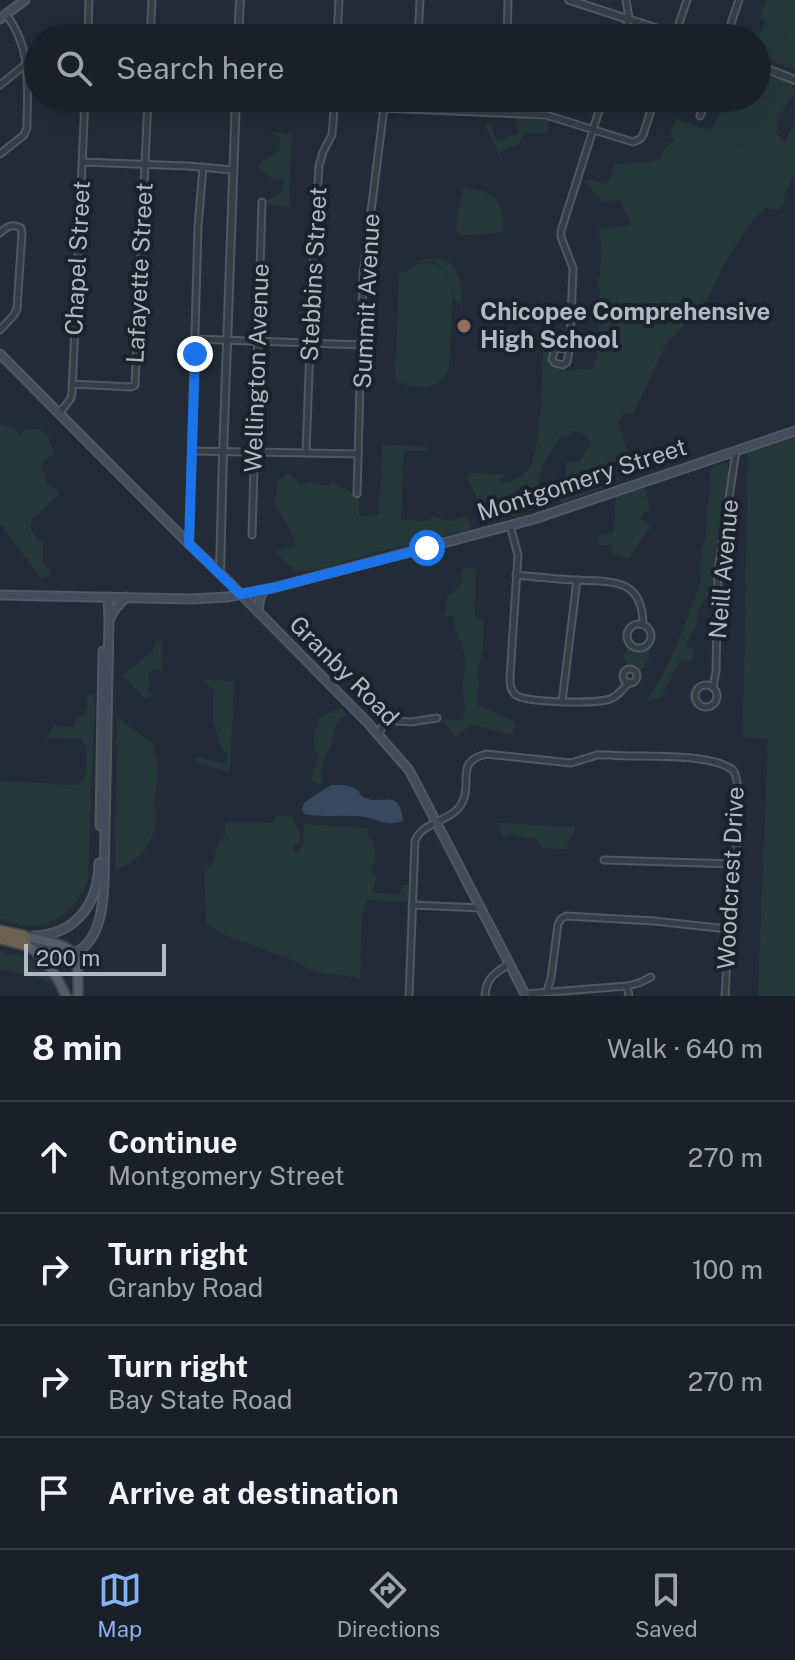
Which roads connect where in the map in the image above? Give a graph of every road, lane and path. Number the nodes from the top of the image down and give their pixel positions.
1 (25, 0) edge
2 (89, 0) edge
3 (152, 0) edge
4 (240, 0) edge
5 (339, 0) edge
6 (420, 0) edge
7 (508, 0) edge
8 (569, 0) edge
9 (626, 0) edge
10 (687, 0) edge
11 (739, 0) edge
12 (3, 16) edge
13 (629, 18) junction
14 (88, 24) edge
15 (151, 24) edge
16 (239, 24) edge
17 (338, 24) edge
18 (419, 24) edge
19 (507, 24) edge
20 (627, 24) edge
21 (644, 24) edge
22 (679, 24) edge
23 (731, 24) edge
24 (24, 51) edge
25 (24, 66) edge
26 (771, 71) edge
27 (795, 80) edge
28 (0, 85) edge
29 (26, 112) edge
30 (84, 112) edge
31 (147, 112) edge
32 (238, 112) edge
33 (334, 112) edge
34 (383, 112) edge
35 (482, 112) edge
36 (599, 112) edge
37 (650, 112) edge
38 (702, 112) edge
39 (700, 116) dead end
40 (593, 130) junction
41 (0, 154) edge
42 (82, 162) junction
43 (145, 164) junction
44 (203, 167) junction
45 (233, 170) junction
46 (262, 202) dead end
47 (0, 233) edge
48 (0, 330) edge
49 (195, 339) junction
50 (227, 340) junction
51 (257, 341) junction
52 (310, 342) junction
53 (362, 345) junction
54 (570, 346) dead end
55 (0, 354) edge
56 (72, 384) junction
57 (59, 414) junction
58 (795, 431) edge
59 (192, 451) junction
60 (223, 451) junction
61 (736, 451) junction
62 (255, 452) junction
63 (306, 453) junction
64 (359, 454) junction
65 (357, 494) dead end
66 (510, 525) junction
67 (252, 535) dead end
68 (189, 544) junction
69 (220, 573) junction
70 (516, 575) junction
71 (577, 580) junction
72 (264, 590) junction
73 (240, 594) junction
74 (0, 595) edge
75 (108, 597) junction
76 (126, 597) junction
77 (216, 597) junction
78 (258, 612) junction
79 (109, 620) junction
80 (643, 625) junction
81 (629, 682) dead end
82 (713, 688) junction
83 (562, 702) junction
84 (437, 718) dead end
85 (379, 734) junction
86 (437, 822) junction
87 (604, 860) dead end
88 (735, 864) junction
89 (412, 905) junction
90 (481, 908) junction
91 (728, 929) junction
92 (0, 931) edge
93 (0, 938) edge
94 (24, 941) junction
95 (74, 953) junction
96 (510, 964) junction
97 (651, 977) dead end
98 (627, 986) junction
99 (547, 991) junction
100 (526, 995) edge
101 (66, 996) edge
102 (78, 996) edge
103 (409, 996) edge
104 (485, 996) edge
105 (629, 996) edge
106 (725, 996) edge

1 - 12 main road
2 - 14 street
3 - 15 street
4 - 16 street
5 - 17 street
6 - 18 street
7 - 19 street
8 - 13 street
9 - 13 street
10 - 22 street
11 - 23 street
12 - 24 street
13 - 20 street
13 - 21 street
25 - 28 street
26 - 27 street
29 - 41 street
30 - 42 street, Chapel Street
31 - 43 street, Lafayette Street
32 - 45 street
33 - 52 street, Stebbins Street
34 - 53 street, Summit Avenue
35 - 40 street
36 - 40 street
37 - 40 street
38 - 39 street
40 - 54 street
42 - 43 street
42 - 56 street, Chapel Street
43 - 44 street
43 - 56 street, Lafayette Street
44 - 45 street
44 - 49 street
45 - 50 street
46 - 51 street, Wellington Avenue
47 - 48 street
49 - 50 street
49 - 59 street
50 - 51 street
50 - 60 street
51 - 52 street
51 - 62 street, Wellington Avenue
52 - 53 street
52 - 63 street, Stebbins Street
53 - 64 street, Summit Avenue
55 - 57 main road, Granby Road
56 - 57 street, Chapel Street
57 - 68 main road, Granby Road
58 - 61 main road, Montgomery Street
59 - 60 street
59 - 68 street
60 - 62 street
60 - 69 street
61 - 66 main road, Montgomery Street
61 - 82 street, Neill Avenue
62 - 63 street
62 - 67 street, Wellington Avenue
63 - 64 street
64 - 65 street, Summit Avenue
66 - 70 street
66 - 72 main road, Montgomery Street
68 - 69 main road, Granby Road
69 - 73 main road, Granby Road
69 - 77 main road
70 - 71 street
70 - 83 street
71 - 80 street
71 - 83 street
72 - 73 main road, Montgomery Street
72 - 78 main road
73 - 77 main road, Montgomery Street
73 - 78 main road, Granby Road
74 - 75 main road, Montgomery Street
75 - 76 main road, Montgomery Street
75 - 79 main road
75 - 94 main road
76 - 77 main road, Montgomery Street
76 - 79 main road
78 - 85 main road, Granby Road
79 - 95 main road
80 - 80 street
81 - 83 street
82 - 82 street, Neill Avenue
84 - 85 street
85 - 86 main road, Granby Road
86 - 88 street, Woodcrest Drive
86 - 89 street
86 - 90 main road, Granby Road
87 - 88 street
88 - 91 street, Woodcrest Drive
89 - 90 street
89 - 103 street
90 - 96 main road, Granby Road
91 - 99 street
91 - 106 street, Woodcrest Drive
92 - 94 highway
93 - 94 highway
94 - 95 main road
94 - 101 main road
95 - 102 main road
96 - 100 main road, Granby Road
96 - 104 street
97 - 98 street
98 - 99 street
98 - 105 street
99 - 100 street

